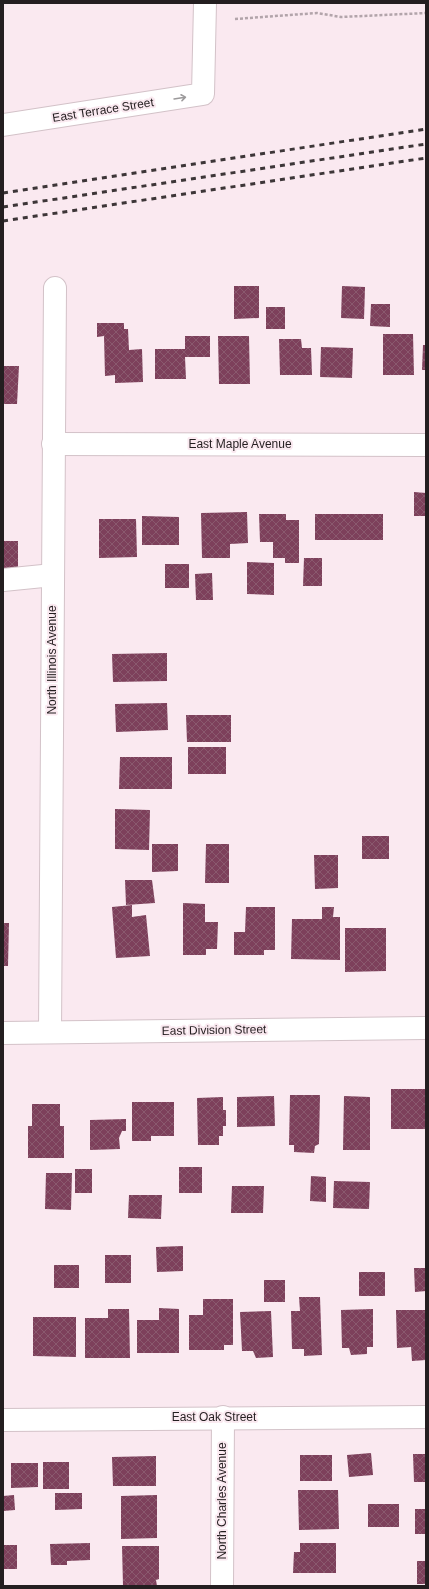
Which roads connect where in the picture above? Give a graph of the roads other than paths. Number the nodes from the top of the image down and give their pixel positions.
1 (204, 11) edge
2 (3, 125) edge
3 (55, 288) dead end
4 (54, 444) junction
5 (426, 445) edge
6 (53, 574) junction
7 (3, 580) edge
8 (426, 1028) edge
9 (50, 1032) junction
10 (3, 1033) edge
11 (223, 1417) junction
12 (426, 1417) edge
13 (3, 1420) edge
14 (222, 1586) edge

2 -> 1 street, East Terrace Street
3 - 4 street, North Illinois Avenue
4 - 5 street, East Maple Avenue
4 - 6 street, North Illinois Avenue
6 - 7 street
6 - 9 street, North Illinois Avenue
8 - 9 street, East Division Street
9 - 10 street, East Division Street
11 - 12 street, East Oak Street
11 - 13 street, East Oak Street
11 - 14 street, North Charles Avenue

